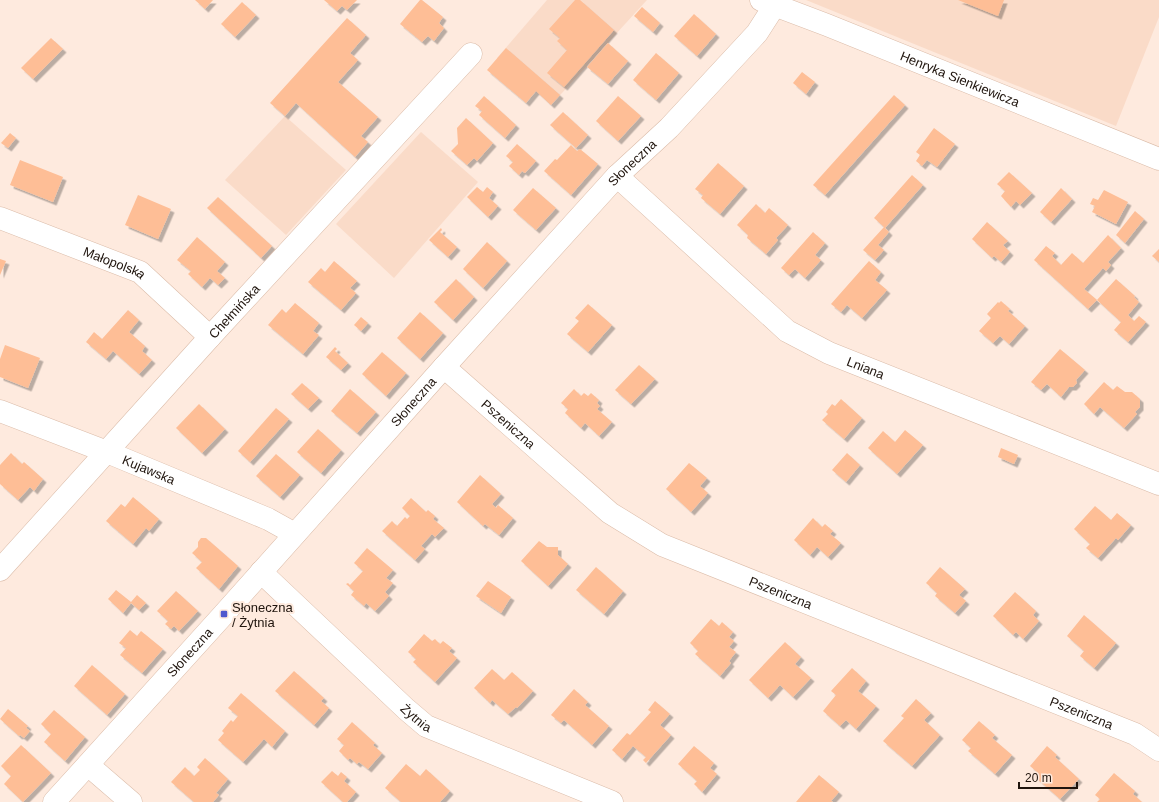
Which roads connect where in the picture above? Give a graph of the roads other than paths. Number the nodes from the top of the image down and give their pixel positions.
1 (768, 3) edge
2 (471, 54) dead end
3 (1159, 159) edge
4 (617, 176) junction
5 (0, 218) edge
6 (210, 337) junction
7 (444, 367) junction
8 (0, 411) edge
9 (107, 452) junction
10 (1159, 484) edge
11 (295, 534) junction
12 (0, 570) edge
13 (261, 572) junction
14 (1159, 750) edge
15 (88, 764) junction
16 (54, 802) edge
17 (131, 802) edge
18 (612, 802) edge

1 - 3 street, Henryka Sienkiewicza
1 - 4 street, Słoneczna
2 - 6 street, Chełmińska
4 - 7 street, Słoneczna
4 - 10 street, Lniana
5 - 6 street, Małopolska
6 - 9 street, Chełmińska
7 - 11 street, Słoneczna
7 - 14 street, Pszeniczna
8 - 9 street, Kujawska
9 - 11 street, Kujawska
9 - 12 street, Chełmińska
11 - 13 street, Słoneczna
13 - 15 street, Słoneczna
13 - 18 street, Żytnia
15 - 16 street, Słoneczna
15 - 17 street

